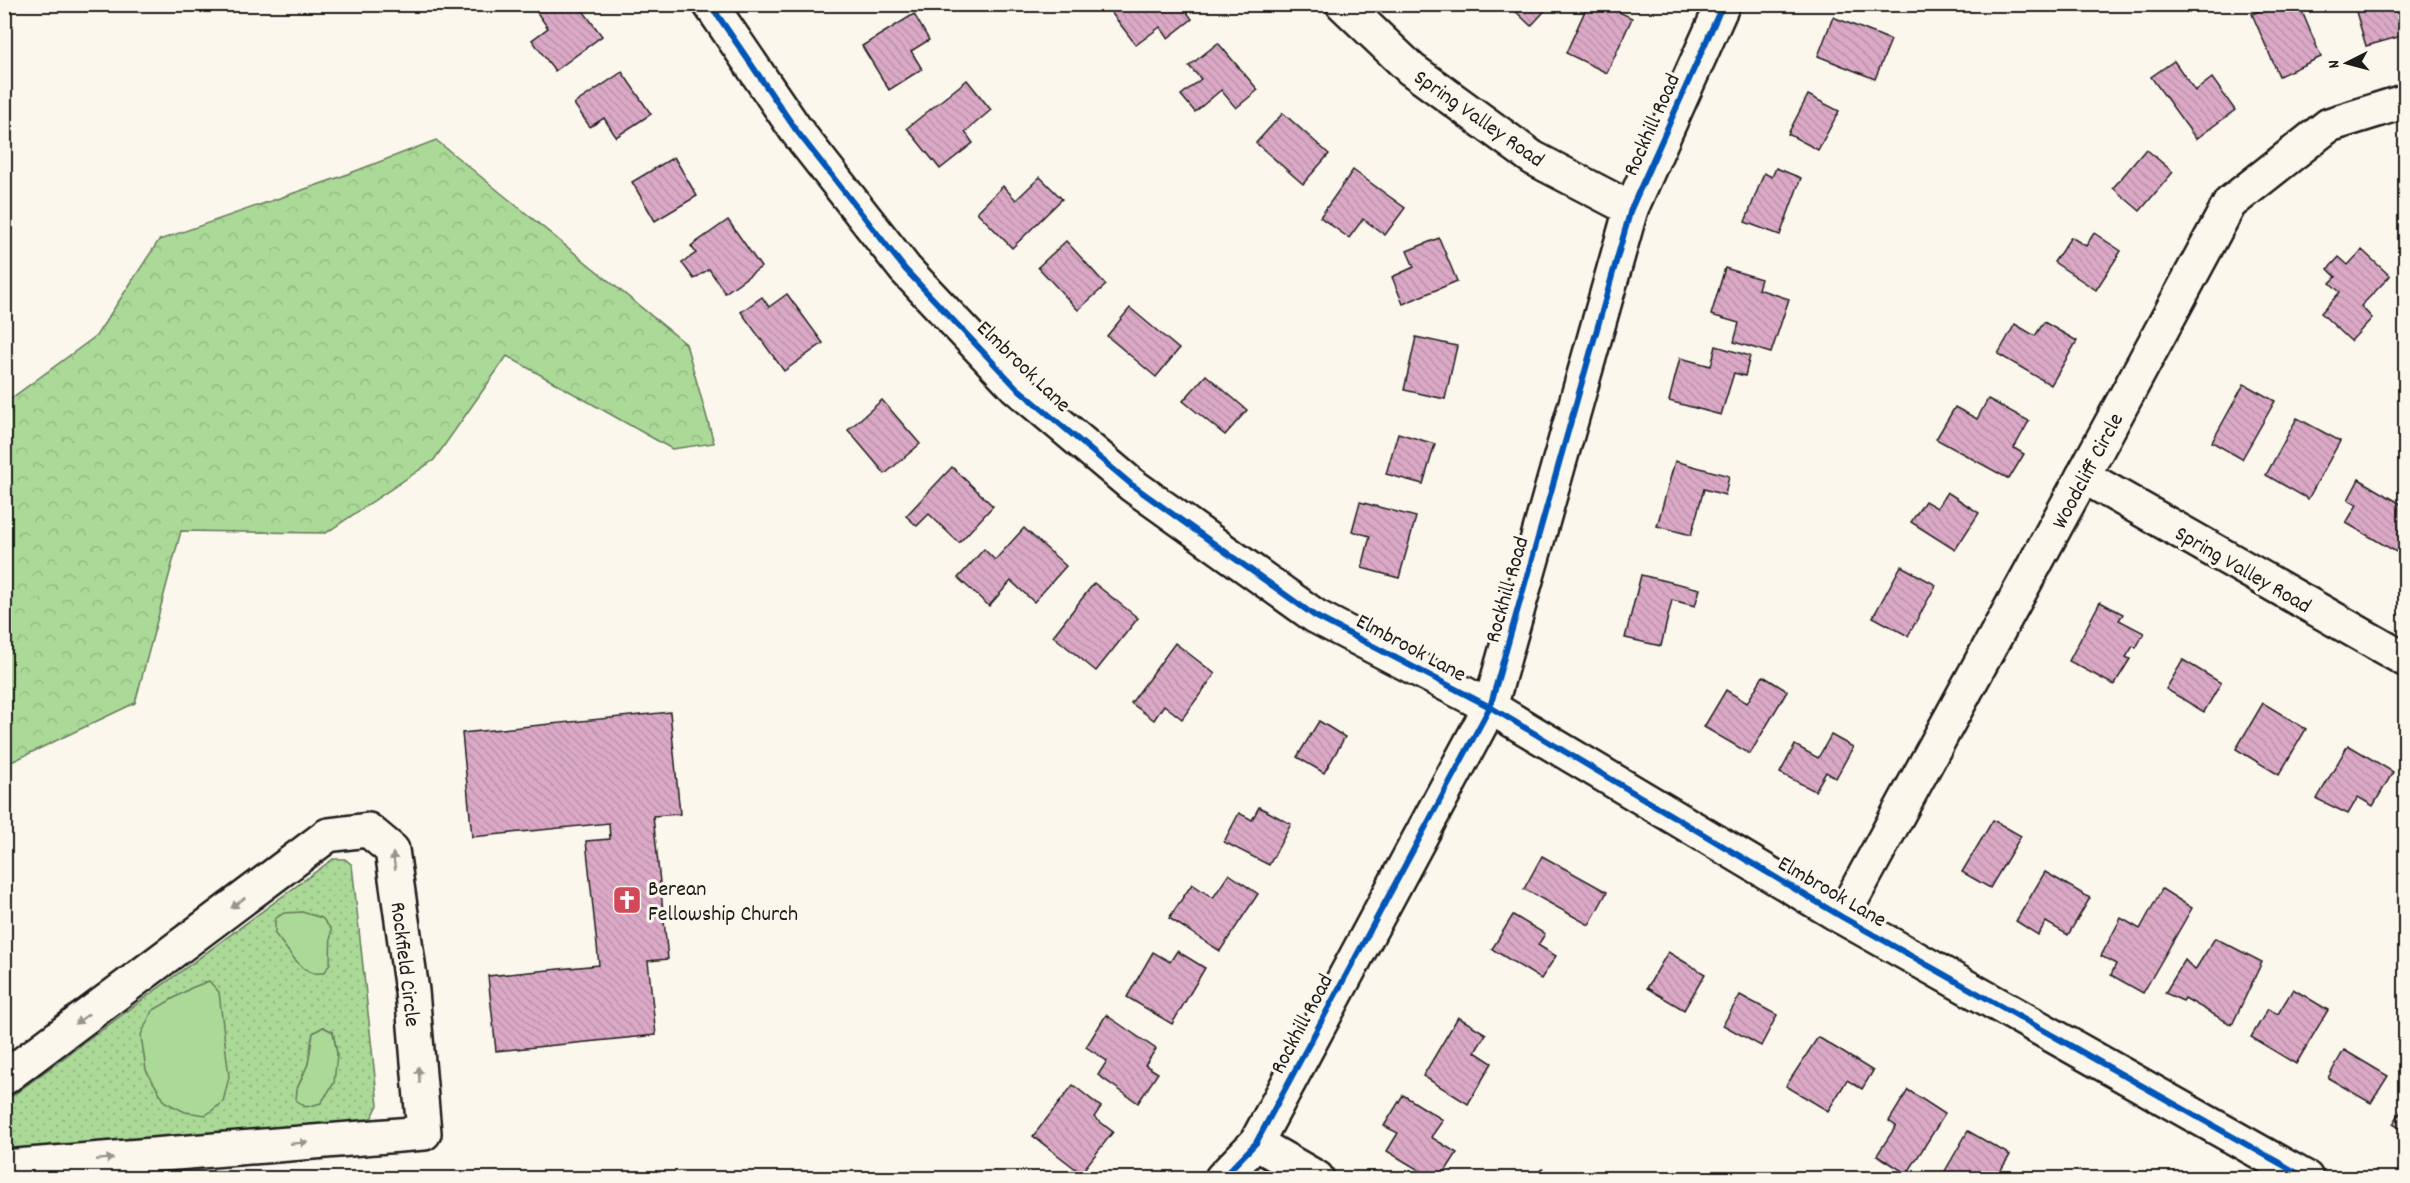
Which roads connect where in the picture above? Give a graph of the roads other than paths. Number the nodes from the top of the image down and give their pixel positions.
1 (710, 4) edge
2 (1343, 4) edge
3 (1723, 4) edge
4 (2406, 101) edge
5 (1631, 209) junction
6 (2084, 477) junction
7 (2406, 660) edge
8 (1490, 707) junction
9 (1842, 917) junction
10 (4, 1078) edge
11 (1256, 1143) junction
12 (4, 1167) edge
13 (1222, 1179) edge
14 (1317, 1179) edge
15 (2306, 1179) edge

1 - 8 street, Elmbrook Lane
2 - 5 street, Spring Valley Road
3 - 5 street, Rockhill Road
4 - 6 street, Woodcliff Circle
5 - 8 street, Rockhill Road
6 - 7 street, Spring Valley Road
6 - 9 street, Woodcliff Circle
8 - 9 street, Elmbrook Lane
8 - 11 street, Rockhill Road
9 - 15 street, Elmbrook Lane
12 -> 10 street, Rockfield Circle
11 - 13 street, Rockhill Road
11 - 14 street

